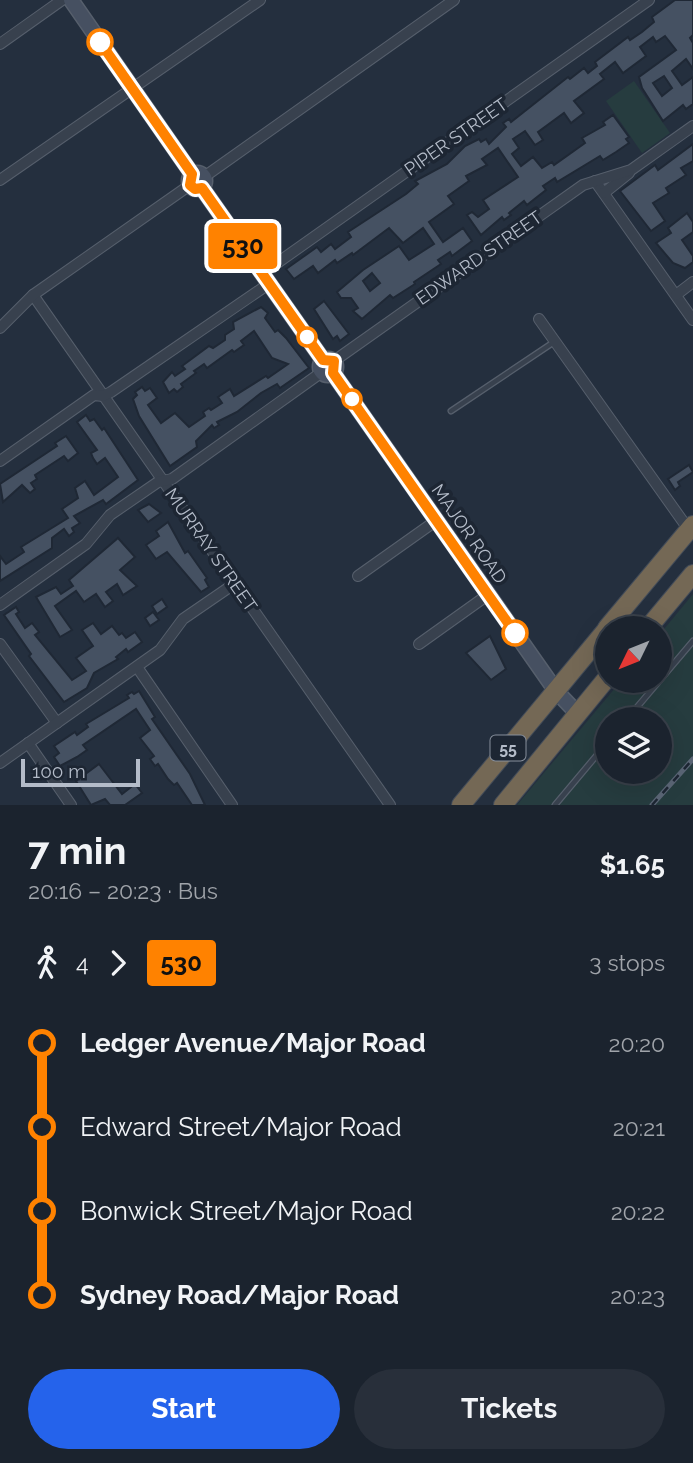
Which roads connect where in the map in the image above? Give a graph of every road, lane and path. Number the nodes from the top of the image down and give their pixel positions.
1 (62, 0) edge
2 (71, 0) edge
3 (260, 0) edge
4 (454, 0) edge
5 (645, 1) edge
6 (0, 44) edge
7 (133, 89) junction
8 (693, 126) edge
9 (631, 170) junction
10 (0, 180) edge
11 (197, 181) junction
12 (595, 181) junction
13 (604, 193) junction
14 (266, 278) junction
15 (693, 282) edge
16 (33, 295) junction
17 (676, 295) junction
18 (539, 319) dead end
19 (693, 320) edge
20 (0, 328) edge
21 (555, 341) junction
22 (328, 367) junction
23 (103, 396) junction
24 (452, 411) dead end
25 (0, 461) edge
26 (164, 482) junction
27 (437, 520) junction
28 (691, 528) edge
29 (693, 574) edge
30 (358, 576) dead end
31 (234, 584) junction
32 (489, 594) junction
33 (0, 605) edge
34 (617, 616) edge
35 (658, 616) edge
36 (693, 641) edge
37 (595, 643) edge
38 (0, 644) edge
39 (419, 644) dead end
40 (137, 667) junction
41 (556, 691) junction
42 (595, 692) edge
43 (638, 707) edge
44 (578, 713) junction
45 (57, 723) junction
46 (28, 743) junction
47 (595, 757) edge
48 (0, 763) edge
49 (71, 805) edge
50 (232, 805) edge
51 (390, 805) edge
52 (461, 805) edge
53 (503, 805) edge
54 (555, 805) edge

1 - 6 street
2 - 7 street, MAJOR ROAD
3 - 7 street
4 - 11 street
5 - 14 street, PIPER STREET
7 - 10 street
7 - 11 street, MAJOR ROAD
8 - 9 street, EDWARD STREET
9 - 12 street, EDWARD STREET
9 - 13 street, EDWARD STREET
11 - 14 street, MAJOR ROAD
11 - 16 street
12 - 13 street
12 - 22 street, EDWARD STREET
13 - 17 street
14 - 22 street, MAJOR ROAD
14 - 23 street, PIPER STREET
15 - 17 street
16 - 20 street
16 - 23 street, MURRAY STREET
17 - 19 street
18 - 21 street
21 - 24 lane
21 - 28 street
22 - 26 street, EDWARD STREET
22 - 27 street, MAJOR ROAD
23 - 25 street, PIPER STREET
23 - 26 street, MURRAY STREET
26 - 31 street, MURRAY STREET
26 - 33 street, EDWARD STREET
27 - 30 street
27 - 32 street, MAJOR ROAD
28 - 34 highway, 55
29 - 35 highway
31 - 40 street
31 - 51 street, MURRAY STREET
32 - 39 street
32 - 41 street, MAJOR ROAD
36 - 43 lane
37 - 41 highway, 55
38 - 45 street
40 - 45 street
40 - 50 street
41 - 44 street, MAJOR ROAD
41 - 52 highway, 55
42 - 44 highway, 55
44 - 53 highway, 55
45 - 46 street
46 - 48 street
46 - 49 street
47 - 54 lane

